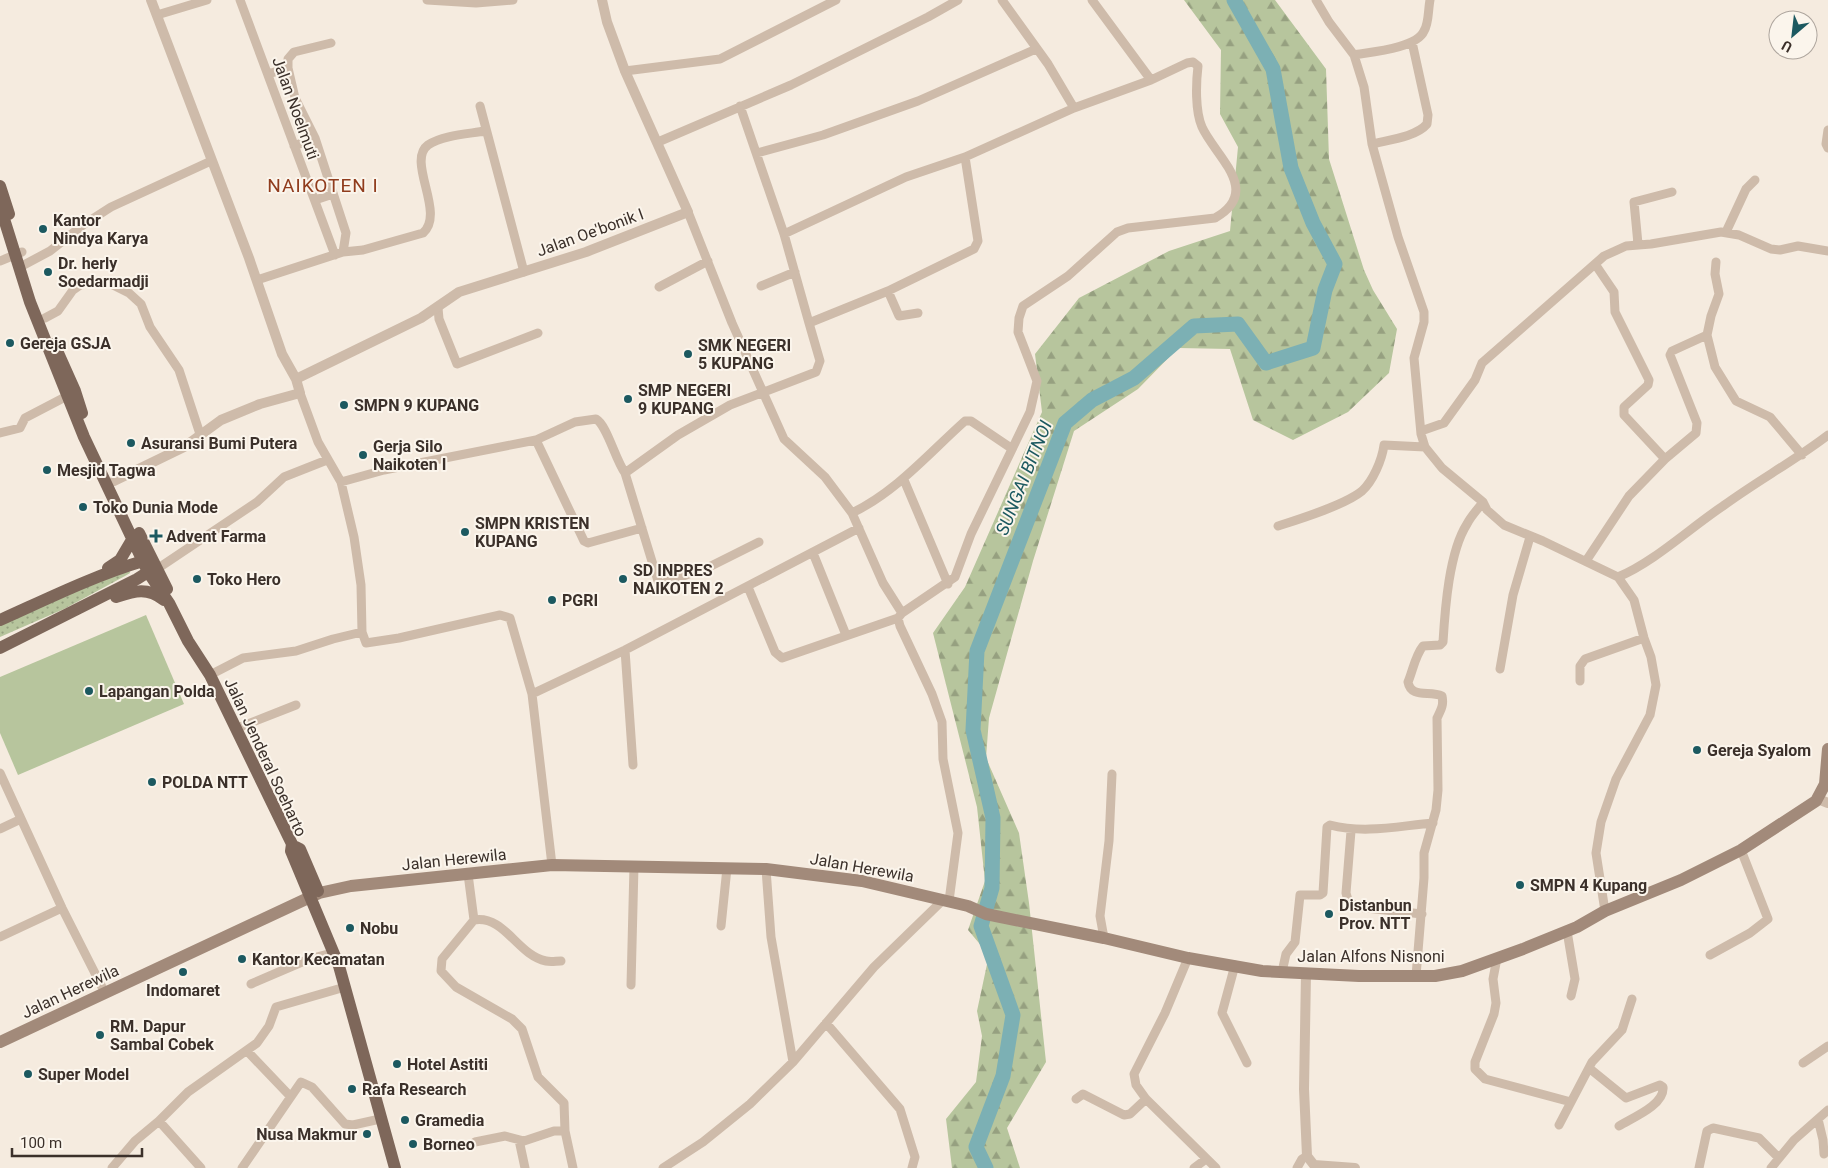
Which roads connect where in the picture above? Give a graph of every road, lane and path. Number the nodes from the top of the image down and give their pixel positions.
1 (151, 0) edge
2 (207, 0) edge
3 (240, 0) edge
4 (428, 0) edge
5 (513, 0) edge
6 (602, 0) edge
7 (836, 0) edge
8 (958, 0) edge
9 (1002, 0) edge
10 (1092, 0) edge
11 (1316, 0) edge
12 (1430, 0) edge
13 (947, 2) edge
14 (157, 15) junction
15 (331, 42) dead end
16 (1412, 42) junction
17 (1036, 49) junction
18 (1354, 55) junction
19 (288, 68) junction
20 (625, 71) junction
21 (268, 74) junction
22 (1150, 80) junction
23 (480, 106) dead end
24 (740, 106) junction
25 (1074, 108) junction
26 (1828, 130) edge
27 (485, 131) junction
28 (315, 138) junction
29 (658, 142) junction
30 (1372, 144) junction
31 (294, 146) junction
32 (1828, 148) edge
33 (757, 154) junction
34 (965, 157) junction
35 (211, 161) junction
36 (1756, 180) dead end
37 (0, 186) edge
38 (1672, 192) dead end
39 (333, 194) junction
40 (315, 200) junction
41 (0, 206) edge
42 (688, 212) junction
43 (1726, 232) junction
44 (784, 234) junction
45 (1638, 244) junction
46 (1828, 251) edge
47 (339, 254) junction
48 (21, 260) junction
49 (0, 261) edge
50 (708, 261) junction
51 (1716, 262) dead end
52 (1595, 264) junction
53 (524, 272) junction
54 (795, 272) junction
55 (257, 280) junction
56 (659, 286) dead end
57 (762, 286) dead end
58 (888, 291) junction
59 (438, 308) junction
60 (918, 313) dead end
61 (45, 318) junction
62 (809, 323) junction
63 (538, 333) dead end
64 (1707, 335) junction
65 (296, 379) junction
66 (764, 391) junction
67 (300, 393) junction
68 (71, 394) junction
69 (1421, 431) junction
70 (0, 433) edge
71 (200, 434) junction
72 (1828, 435) edge
73 (536, 440) junction
74 (1425, 447) junction
75 (1011, 448) junction
76 (1802, 455) junction
77 (1665, 459) junction
78 (327, 460) junction
79 (625, 473) junction
80 (904, 480) junction
81 (114, 481) junction
82 (341, 482) junction
83 (1483, 502) junction
84 (852, 513) junction
85 (1278, 526) dead end
86 (642, 528) junction
87 (859, 528) junction
88 (1530, 536) junction
89 (138, 540) junction
90 (759, 542) dead end
91 (813, 553) junction
92 (1586, 561) junction
93 (150, 567) junction
94 (1618, 577) junction
95 (948, 584) junction
96 (77, 585) junction
97 (748, 587) junction
98 (170, 598) junction
99 (84, 608) junction
100 (900, 616) junction
101 (0, 620) edge
102 (362, 632) junction
103 (846, 635) junction
104 (1644, 638) junction
105 (0, 648) edge
106 (625, 650) junction
107 (1500, 668) dead end
108 (210, 675) junction
109 (1580, 681) dead end
110 (532, 694) junction
111 (296, 705) dead end
112 (235, 729) junction
113 (1828, 748) edge
114 (633, 765) dead end
115 (0, 773) edge
116 (1112, 774) dead end
117 (1823, 801) edge
118 (21, 819) junction
119 (1433, 823) junction
120 (0, 829) edge
121 (1351, 831) junction
122 (1741, 850) junction
123 (552, 865) junction
124 (634, 866) junction
125 (727, 868) junction
126 (766, 869) junction
127 (468, 874) junction
128 (315, 894) junction
129 (946, 900) junction
130 (968, 906) joint
131 (62, 908) junction
132 (1605, 911) junction
133 (1422, 914) junction
134 (474, 920) junction
135 (721, 926) dead end
136 (1567, 931) junction
137 (0, 937) edge
138 (1104, 938) junction
139 (332, 953) junction
140 (1710, 955) dead end
141 (1188, 958) junction
142 (1497, 958) junction
143 (561, 961) dead end
144 (1235, 965) junction
145 (339, 966) junction
146 (1282, 972) junction
147 (1306, 974) junction
148 (1416, 976) junction
149 (251, 984) dead end
150 (631, 985) dead end
151 (345, 987) junction
152 (105, 993) junction
153 (1571, 996) dead end
154 (1632, 999) dead end
155 (826, 1023) junction
156 (0, 1042) edge
157 (1828, 1046) edge
158 (248, 1052) junction
159 (793, 1062) junction
160 (1803, 1063) dead end
161 (1247, 1064) dead end
162 (1589, 1068) junction
163 (290, 1096) junction
164 (1076, 1099) dead end
165 (1146, 1099) junction
166 (1571, 1102) junction
167 (1828, 1110) edge
168 (1818, 1118) junction
169 (380, 1119) junction
170 (159, 1121) junction
171 (1559, 1125) dead end
172 (1619, 1126) dead end
173 (565, 1131) junction
174 (519, 1140) junction
175 (476, 1142) dead end
176 (1824, 1154) dead end
177 (1307, 1156) junction
178 (1779, 1158) junction
179 (1206, 1159) junction
180 (674, 1165) edge
181 (112, 1168) edge
182 (201, 1168) edge
183 (242, 1168) edge
184 (395, 1168) edge
185 (525, 1168) edge
186 (573, 1168) edge
187 (663, 1168) edge
188 (912, 1168) edge
189 (1194, 1168) edge
190 (1216, 1168) edge
191 (1297, 1168) edge
192 (1354, 1168) edge
193 (1699, 1168) edge
194 (1771, 1168) edge

1 - 14 street
2 - 14 street
3 - 21 street, Jalan Noelmuti
4 - 5 street
6 - 20 street
7 - 20 street
8 - 13 street
9 - 17 street
10 - 22 street
11 - 18 street
12 - 16 street
13 - 24 street
14 - 35 street
15 - 19 street
16 - 18 street
16 - 30 street
17 - 25 street
17 - 33 street
18 - 30 street
19 - 21 street
19 - 28 street
20 - 29 street
21 - 31 street, Jalan Noelmuti
22 - 25 street
22 - 75 street
23 - 27 street
24 - 29 street
24 - 33 street
25 - 34 street
26 - 32 street
27 - 47 street
27 - 53 street
28 - 31 street
28 - 39 street
29 - 42 street
30 - 69 street
31 - 40 street, Jalan Noelmuti
33 - 44 street
34 - 44 street
34 - 58 street
35 - 48 street
35 - 55 street
36 - 43 street
37 - 48 main road, Jalan Jenderal Soeharto
38 - 45 street
39 - 40 street
39 - 47 street
40 - 47 street, Jalan Noelmuti
41 - 48 main road, Jalan Jenderal Soeharto
42 - 50 street
42 - 53 street, Jalan Oe'bonik I
43 - 45 street
43 - 46 street
44 - 54 street
45 - 52 street
47 - 55 street
48 - 49 street
48 - 61 main road, Jalan Jenderal Soeharto
48 - 68 main road, Jalan Jenderal Soeharto
50 - 56 street
50 - 66 street
51 - 64 street
52 - 69 street
52 - 77 street
53 - 59 street, Jalan Oe'bonik I
54 - 57 street
54 - 62 street
55 - 65 street
58 - 60 street
58 - 62 street
59 - 63 street
59 - 65 street, Jalan Oe'bonik I
61 - 68 main road, Jalan Jenderal Soeharto
61 - 71 street
62 - 66 street
64 - 76 street
64 - 77 street
65 - 67 street
66 - 79 street
66 - 84 street
67 - 71 street
67 - 78 street
68 - 70 street
68 - 81 main road, Jalan Jenderal Soeharto
68 - 89 main road, Jalan Jenderal Soeharto
69 - 74 street
71 - 81 street
72 - 76 street
73 - 79 street
73 - 82 street
73 - 86 street
74 - 83 street
74 - 85 street
75 - 80 street
75 - 95 street
76 - 94 street
77 - 92 street
78 - 82 street
78 - 93 street
79 - 86 street
80 - 84 street
80 - 95 street
81 - 89 main road, Jalan Jenderal Soeharto
82 - 102 street
83 - 88 street
83 - 119 street
84 - 87 street
86 - 90 street
87 - 91 street
87 - 100 street
88 - 92 street
88 - 107 street
89 - 93 main road, Jalan Jenderal Soeharto
89 - 96 main road
91 - 97 street
91 - 103 street
92 - 94 street
93 - 96 main road
93 - 98 main road, Jalan Jenderal Soeharto
93 - 99 main road
94 - 104 street
95 - 100 street
96 - 101 main road
97 - 103 street
97 - 106 street
98 - 99 main road
98 - 108 main road, Jalan Jenderal Soeharto
99 - 105 main road
100 - 103 street
100 - 129 street
102 - 108 street
102 - 110 street
104 - 109 street
104 - 132 street
106 - 110 street
106 - 114 street
108 - 112 main road, Jalan Jenderal Soeharto
110 - 123 street
111 - 112 street
112 - 128 main road, Jalan Jenderal Soeharto
113 - 117 main road, Jalan Alfons Nisnoni
115 - 118 street
116 - 138 street
117 - 122 main road, Jalan Alfons Nisnoni
118 - 120 street
118 - 131 street
119 - 121 street
119 - 133 street
121 - 133 street
121 - 146 street
122 - 132 main road, Jalan Alfons Nisnoni
122 - 140 street
123 - 124 main road, Jalan Herewila
123 - 127 main road, Jalan Herewila
124 - 125 main road, Jalan Herewila
124 - 150 street
125 - 126 main road, Jalan Herewila
125 - 135 street
126 - 129 main road, Jalan Herewila
126 - 159 street
127 - 128 main road, Jalan Herewila
127 - 134 street
128 - 139 main road
128 - 145 main road
128 - 152 main road, Jalan Herewila
129 - 130 main road, Jalan Herewila
129 - 155 street
130 - 138 main road, Jalan Alfons Nisnoni
131 - 137 street
131 - 152 street
132 - 136 main road, Jalan Alfons Nisnoni
133 - 148 street
134 - 143 street
134 - 173 street
136 - 142 main road, Jalan Alfons Nisnoni
136 - 153 street
138 - 141 main road, Jalan Alfons Nisnoni
139 - 145 main road
139 - 149 street
141 - 144 main road, Jalan Alfons Nisnoni
141 - 165 street
142 - 148 main road, Jalan Alfons Nisnoni
142 - 166 street
144 - 146 main road, Jalan Alfons Nisnoni
144 - 161 street
145 - 151 main road
146 - 147 main road, Jalan Alfons Nisnoni
147 - 148 main road, Jalan Alfons Nisnoni
147 - 177 street
151 - 158 street
151 - 169 main road
152 - 156 main road, Jalan Herewila
154 - 162 street
155 - 159 street
155 - 188 street
157 - 160 street
158 - 163 street
158 - 170 street
159 - 180 street
162 - 166 street
162 - 172 street
163 - 169 street
163 - 183 street
164 - 165 street
165 - 179 street
166 - 171 street
167 - 168 street
168 - 176 street
168 - 178 street
169 - 184 main road
170 - 181 street
170 - 182 street
173 - 174 street
173 - 186 street
174 - 175 street
174 - 185 street
177 - 191 street
177 - 192 street
178 - 193 street
178 - 194 street
179 - 189 street
179 - 190 street
180 - 187 street

